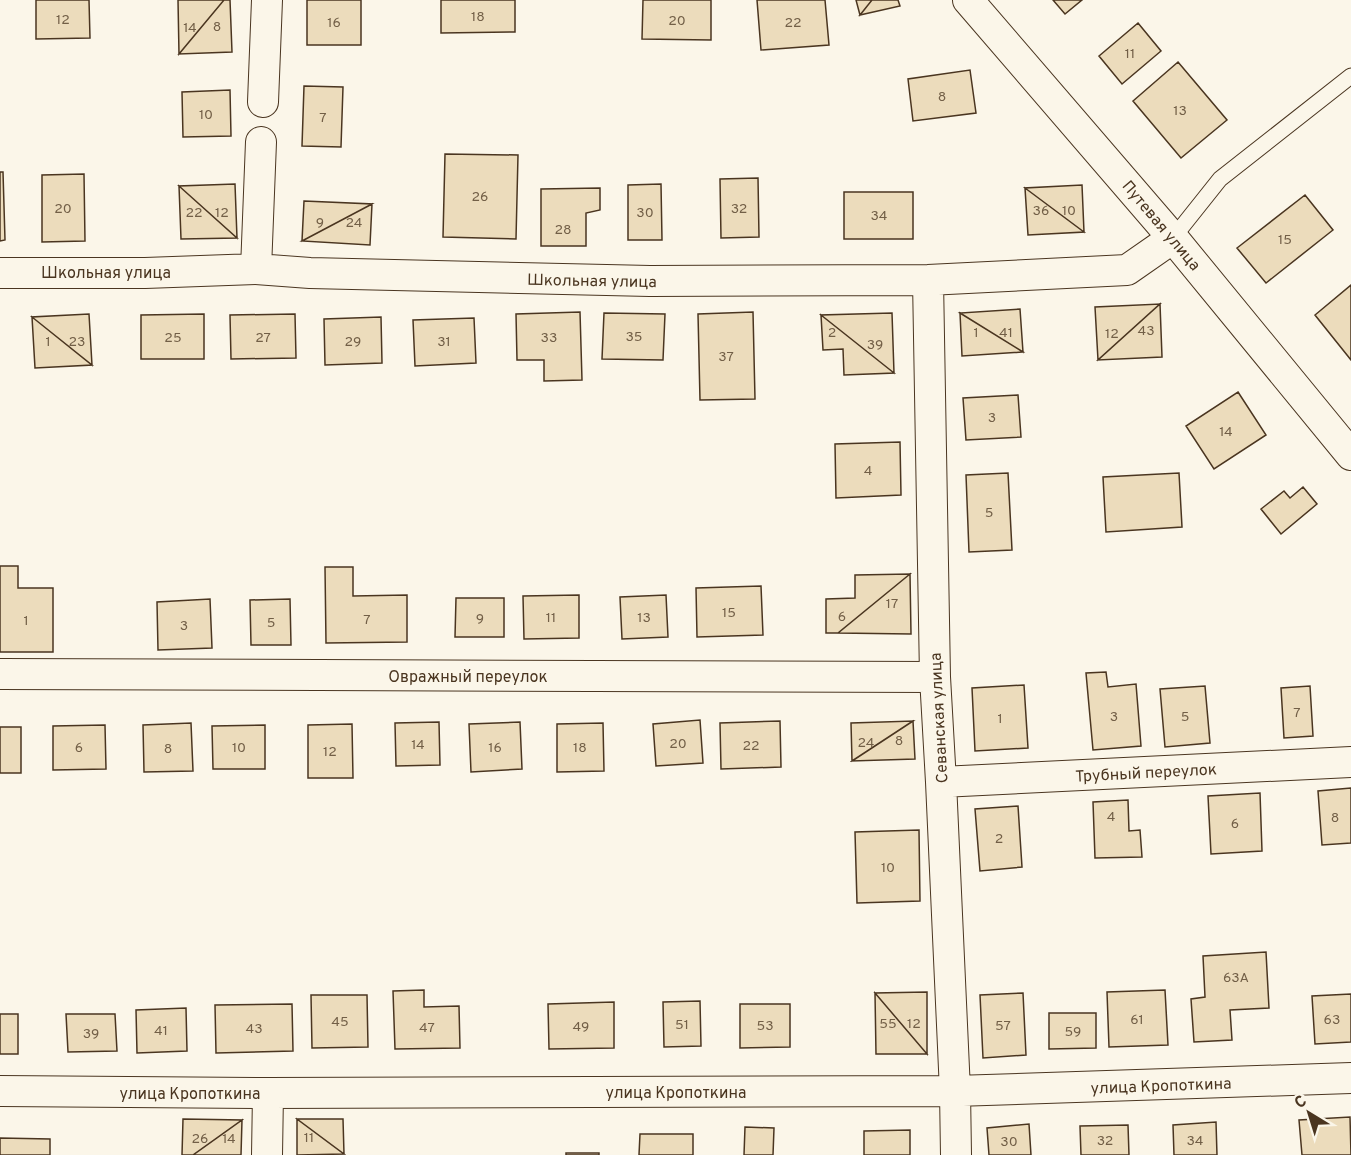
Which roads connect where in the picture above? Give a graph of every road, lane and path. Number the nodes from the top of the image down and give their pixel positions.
1 (267, 0) edge
2 (968, 0) edge
3 (1351, 76) edge
4 (263, 102) dead end
5 (261, 142) dead end
6 (1173, 238) junction
7 (256, 269) junction
8 (0, 273) edge
9 (928, 280) junction
10 (1351, 455) edge
11 (0, 674) edge
12 (935, 677) junction
13 (1351, 762) edge
14 (941, 783) junction
15 (1351, 1078) edge
16 (0, 1091) edge
17 (955, 1091) junction
18 (268, 1093) junction
19 (267, 1155) edge
20 (956, 1155) edge

1 - 4 street
2 - 6 street, Путевая улица
3 - 6 lane
5 - 7 street
6 - 9 street, Школьная улица
6 - 10 street, Путевая улица
7 - 8 street, Школьная улица
7 - 9 street, Школьная улица
9 - 12 street, Севанская улица
11 - 12 street, Овражный переулок
12 - 14 street, Севанская улица
13 - 14 street, Трубный переулок
14 - 17 street, Севанская улица
15 - 17 street, улица Кропоткина
16 - 18 street, улица Кропоткина
17 - 18 street, улица Кропоткина
17 - 20 street, Севанская улица
18 - 19 street

